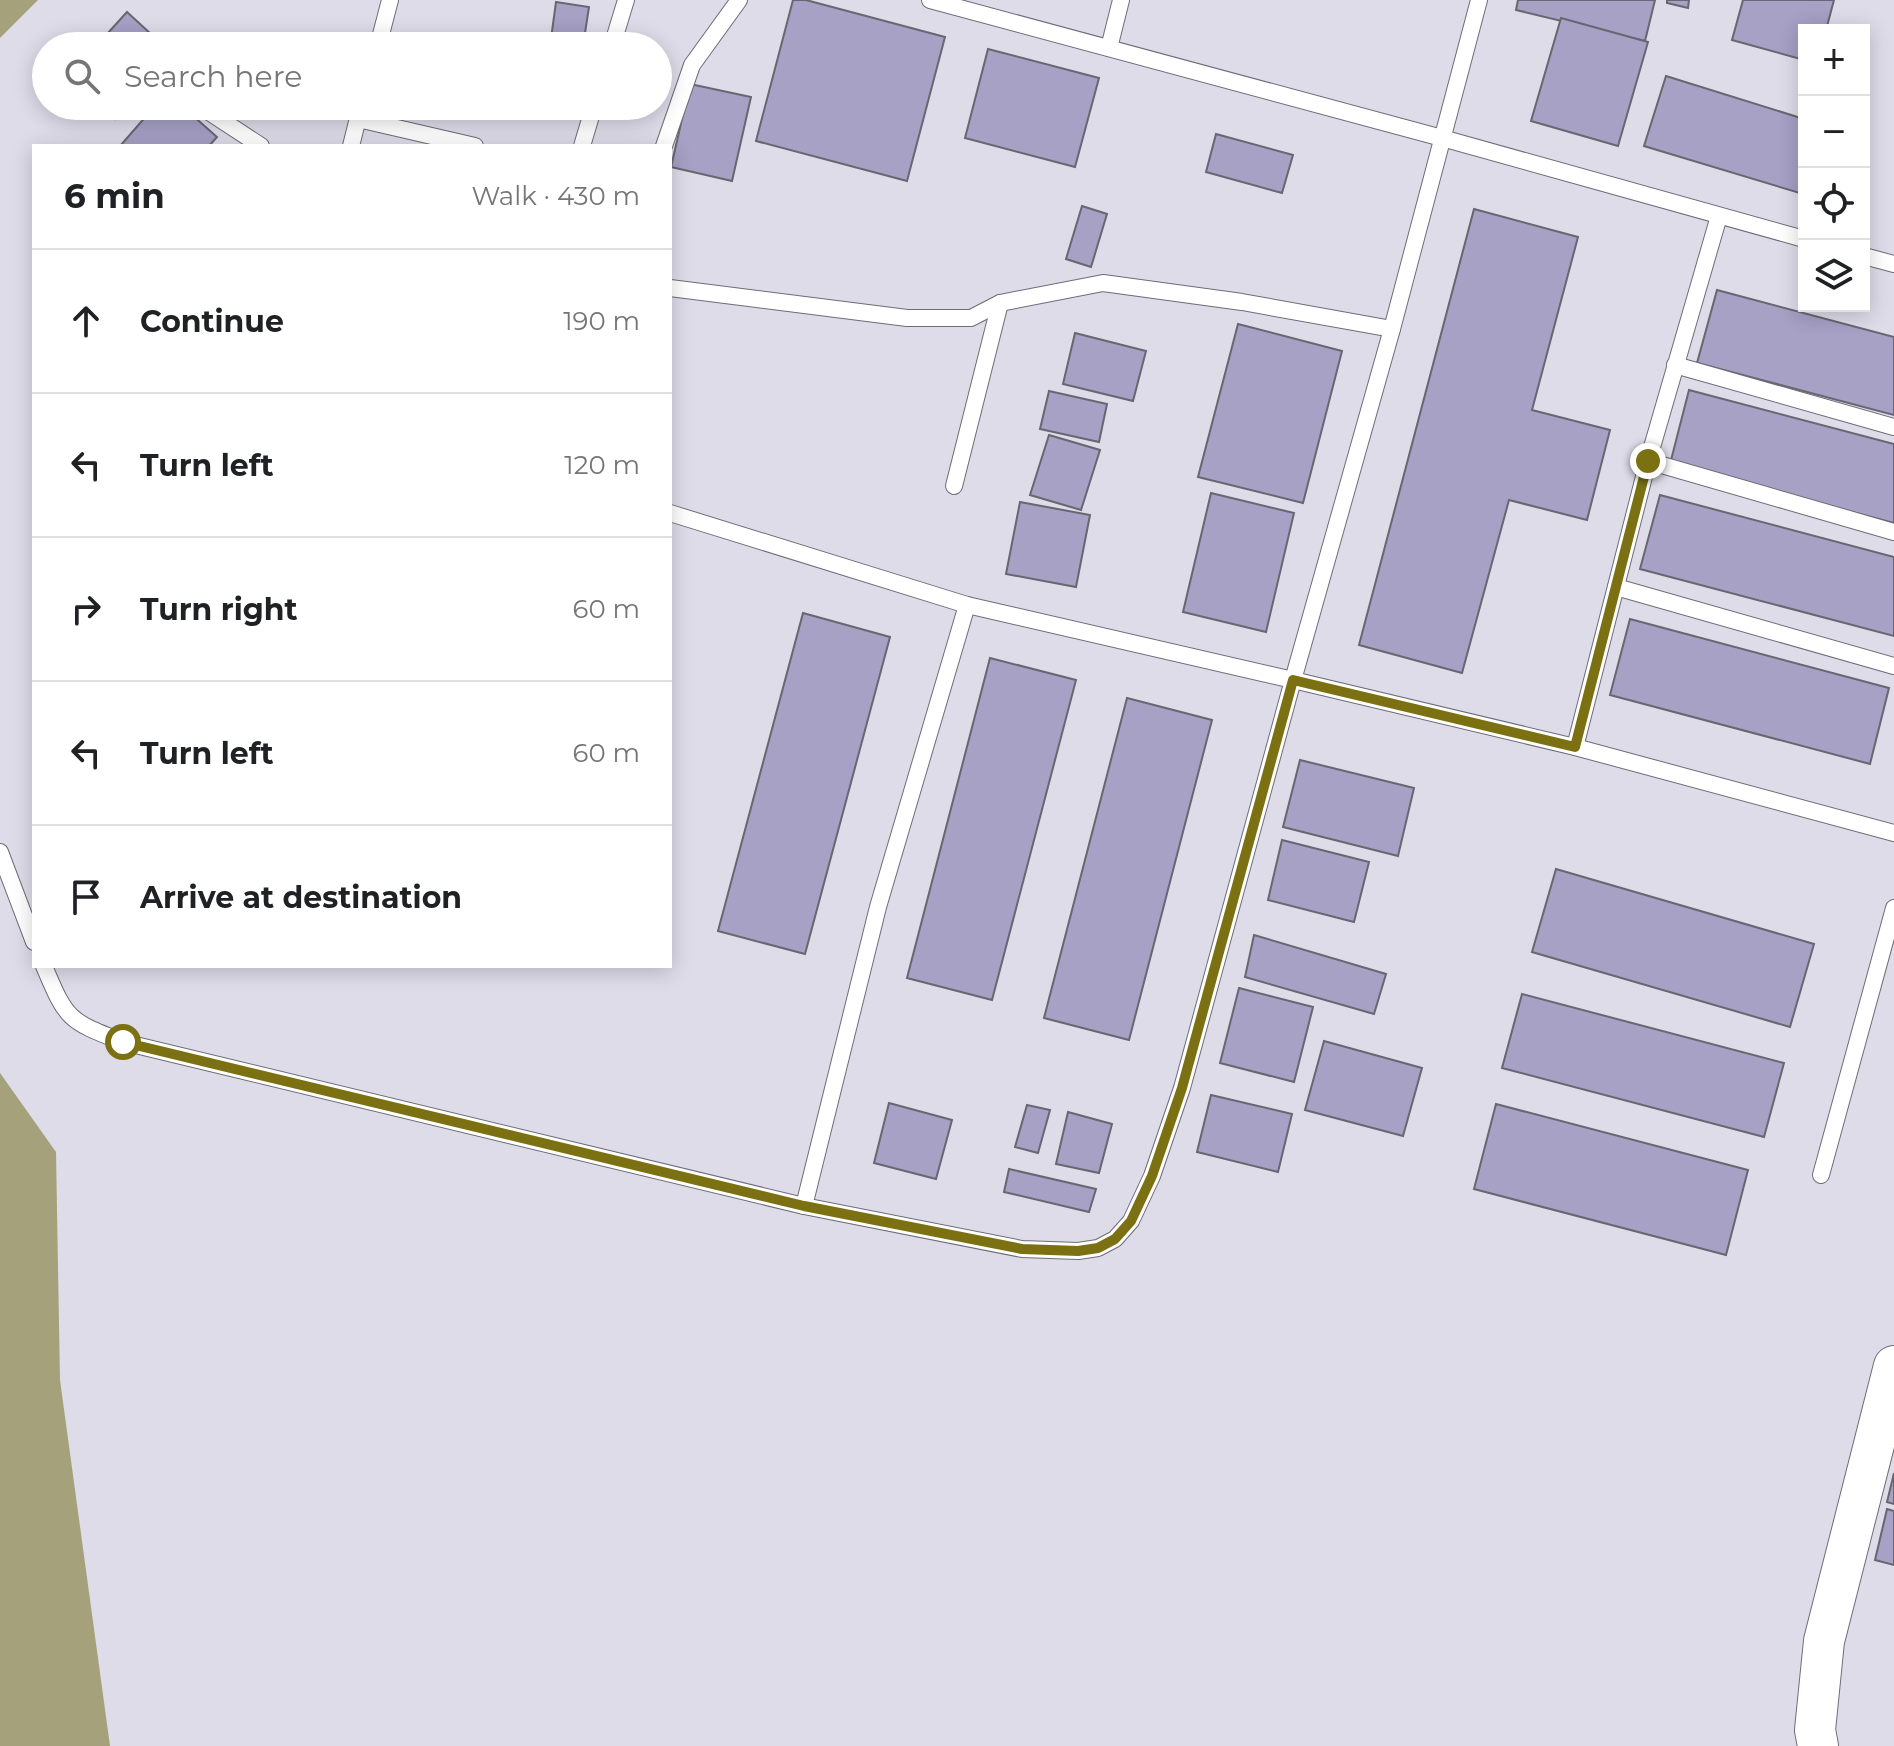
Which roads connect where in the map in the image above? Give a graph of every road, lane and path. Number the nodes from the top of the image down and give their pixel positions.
1 (390, 0) edge
2 (626, 0) edge
3 (739, 0) edge
4 (930, 0) edge
5 (1121, 0) edge
6 (1479, 0) edge
7 (382, 32) edge
8 (616, 32) edge
9 (1109, 48) junction
10 (221, 120) edge
11 (358, 120) edge
12 (387, 120) edge
13 (590, 120) edge
14 (1442, 138) junction
15 (258, 144) edge
16 (352, 144) edge
17 (468, 144) edge
18 (583, 144) edge
19 (665, 144) edge
20 (1719, 216) junction
21 (1798, 237) edge
22 (1870, 258) edge
23 (1894, 264) edge
24 (672, 288) edge
25 (1000, 303) junction
26 (1392, 329) junction
27 (1675, 365) junction
28 (1894, 427) edge
29 (1648, 461) junction
30 (954, 486) dead end
31 (672, 514) edge
32 (1894, 532) edge
33 (1616, 587) junction
34 (967, 605) junction
35 (1894, 666) edge
36 (1293, 680) junction
37 (1575, 747) junction
38 (1894, 833) edge
39 (0, 852) edge
40 (1894, 908) edge
41 (32, 937) edge
42 (45, 968) edge
43 (1821, 1175) dead end
44 (804, 1206) junction
45 (1894, 1366) edge
46 (1818, 1746) edge

1 - 7 lane
2 - 8 lane
3 - 19 lane
4 - 9 lane
5 - 9 lane
6 - 14 lane
9 - 14 lane
10 - 15 lane
11 - 16 lane
12 - 17 lane
13 - 18 lane
14 - 20 lane
14 - 26 lane
20 - 21 lane
20 - 27 lane
22 - 23 lane
24 - 25 lane
25 - 26 lane
25 - 30 lane
26 - 36 lane
27 - 28 lane
27 - 29 lane
29 - 32 lane
29 - 33 lane
31 - 34 lane
33 - 35 lane
33 - 37 lane
34 - 36 lane
34 - 44 lane
36 - 37 lane
36 - 44 lane
37 - 38 lane
39 - 41 lane
40 - 43 lane
42 - 44 lane
45 - 46 street

